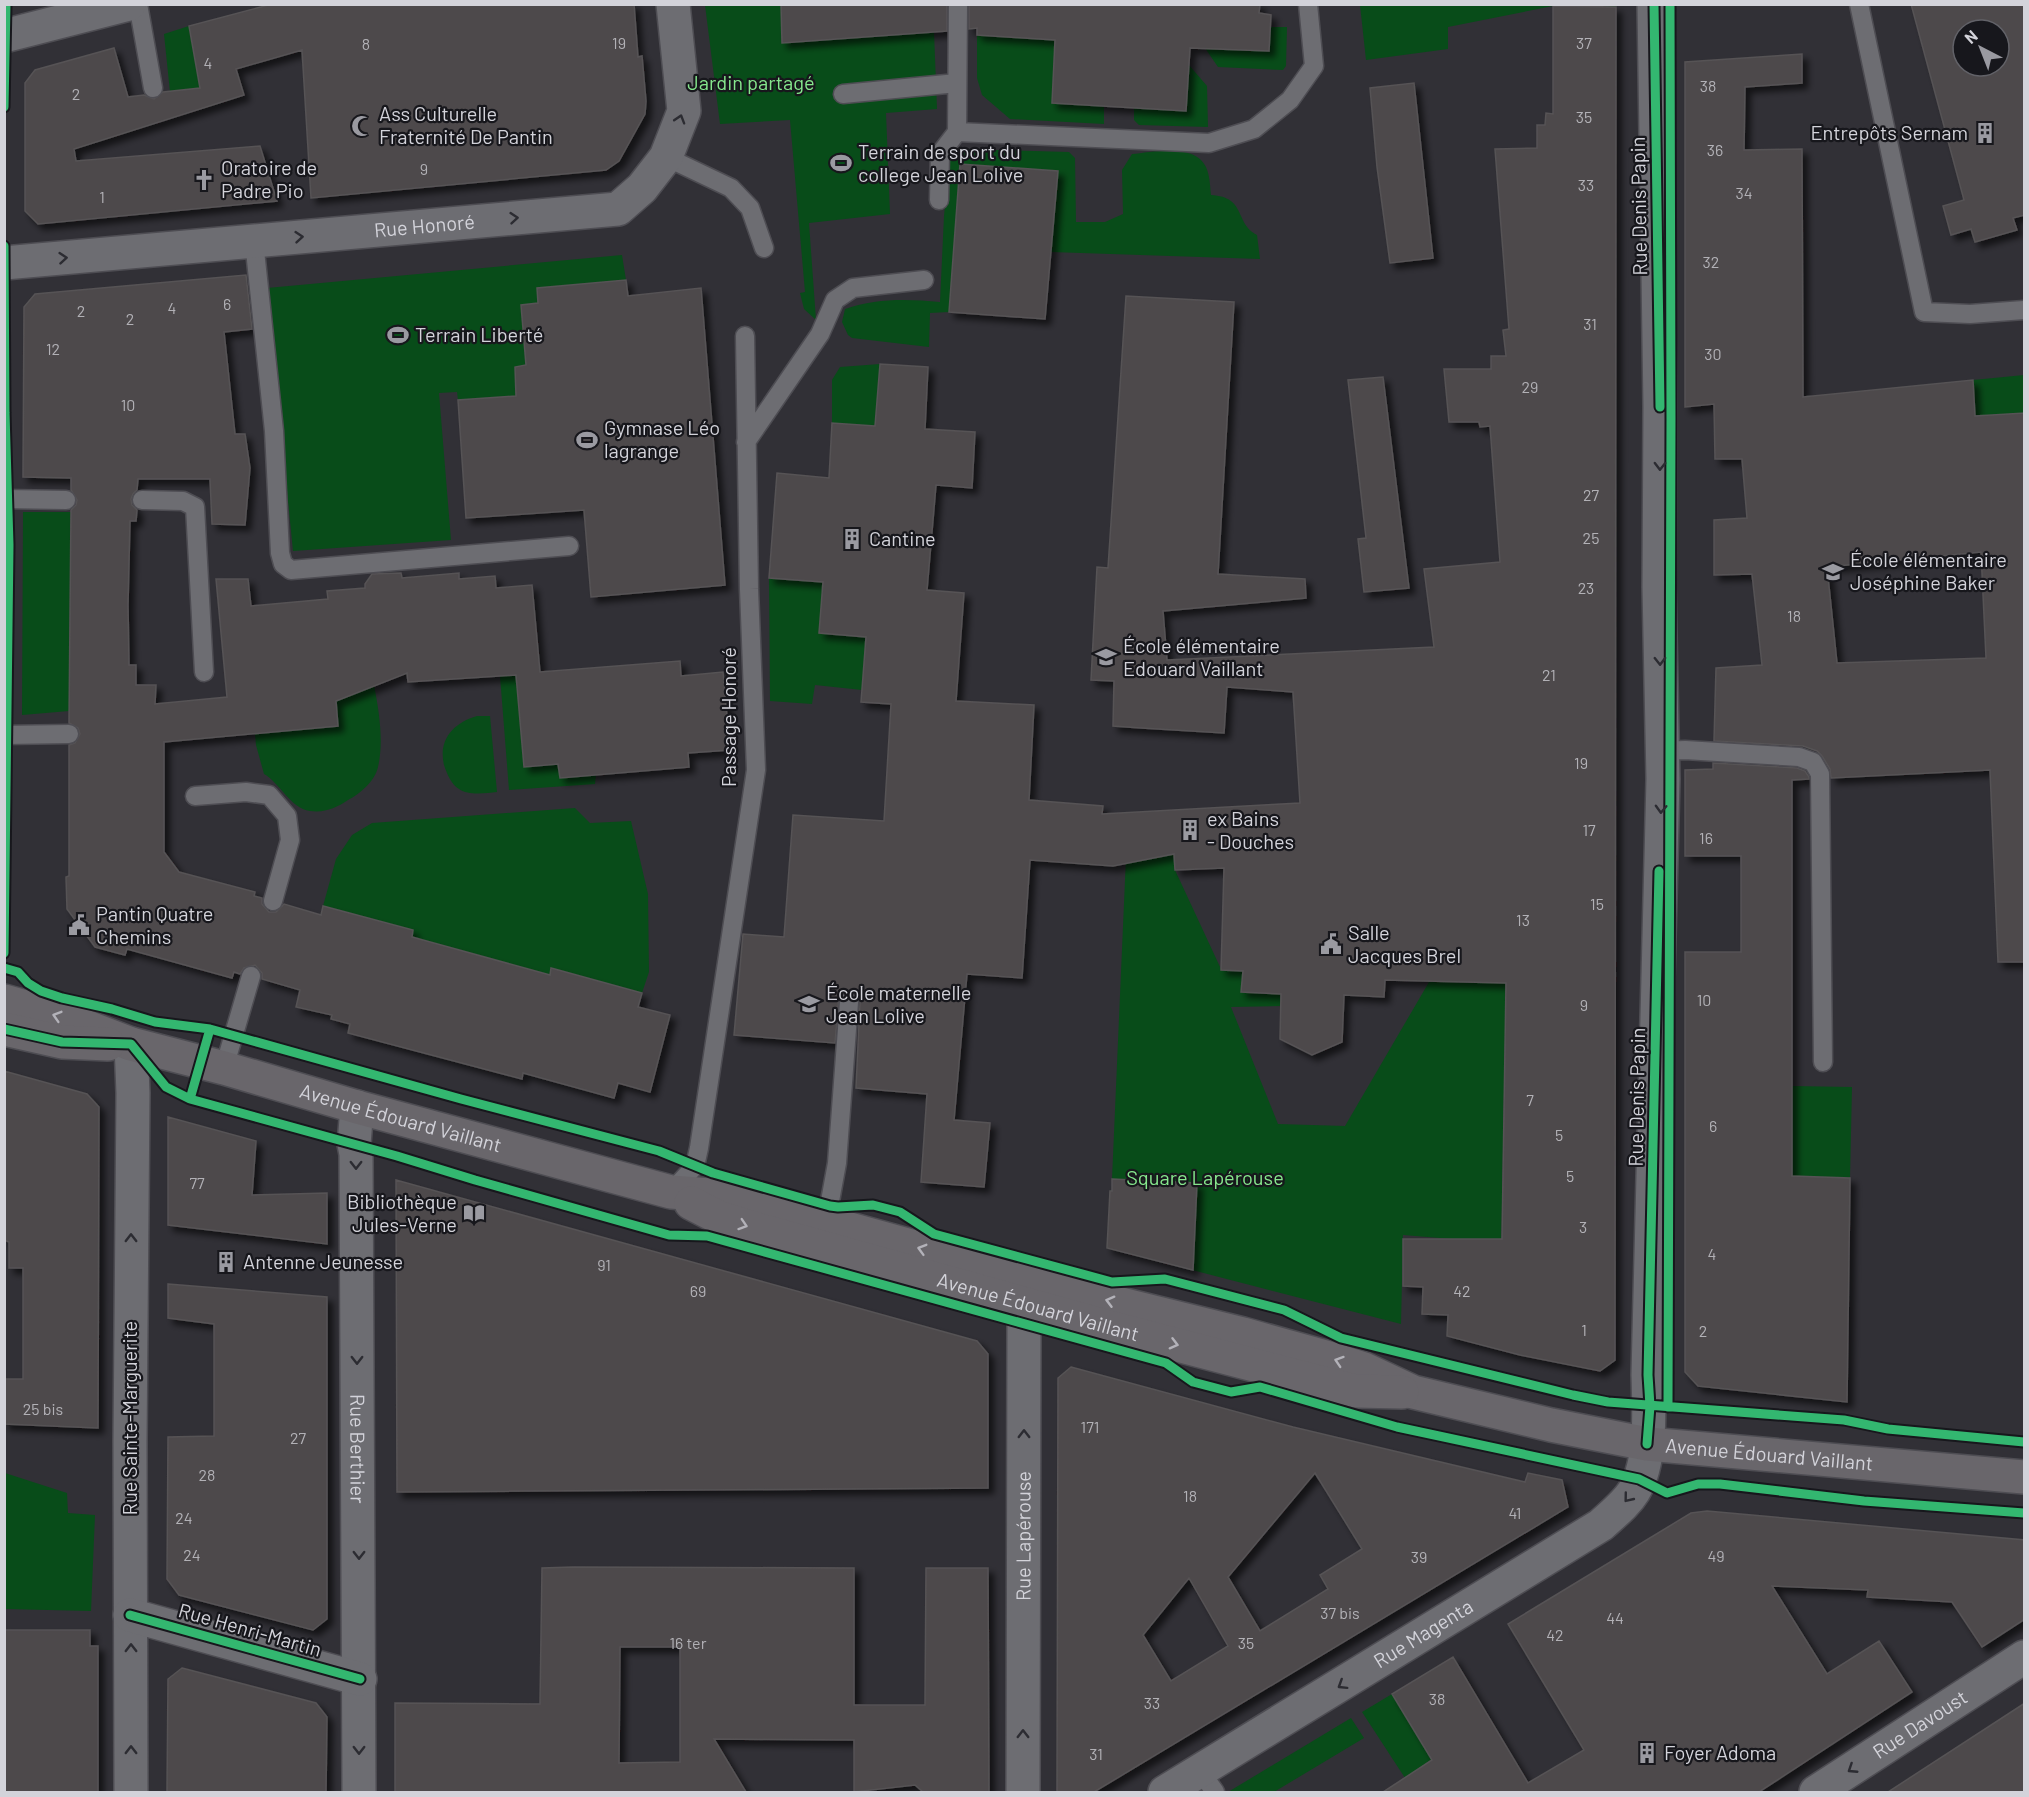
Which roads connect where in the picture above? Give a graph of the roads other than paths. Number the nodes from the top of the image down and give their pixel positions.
1 (129, 4) edge
2 (138, 4) edge
3 (673, 4) edge
4 (958, 4) edge
5 (1308, 4) edge
6 (1654, 4) edge
7 (1859, 4) edge
8 (4, 36) edge
9 (957, 83) junction
10 (153, 88) dead end
11 (843, 94) dead end
12 (957, 132) junction
13 (666, 157) junction
14 (939, 201) dead end
15 (254, 241) junction
16 (764, 248) dead end
17 (4, 263) edge
18 (924, 280) dead end
19 (2025, 310) edge
20 (745, 336) dead end
21 (746, 442) junction
22 (4, 500) edge
23 (66, 500) dead end
24 (142, 500) dead end
25 (569, 546) dead end
26 (204, 672) dead end
27 (69, 734) dead end
28 (4, 735) edge
29 (1662, 751) junction
30 (195, 796) dead end
31 (273, 901) dead end
32 (251, 976) dead end
33 (4, 1001) edge
34 (849, 1002) dead end
35 (4, 1029) edge
36 (131, 1044) junction
37 (1823, 1062) dead end
38 (224, 1068) junction
39 (357, 1107) junction
40 (671, 1192) junction
41 (826, 1222) junction
42 (1028, 1292) junction
43 (1647, 1444) junction
44 (2025, 1477) edge
45 (130, 1615) junction
46 (2025, 1657) edge
47 (360, 1679) junction
48 (1208, 1782) edge
49 (131, 1792) edge
50 (359, 1792) edge
51 (1023, 1792) edge
52 (1165, 1792) edge
53 (1815, 1792) edge

1 - 8 street
2 - 10 lane
13 -> 3 street, Rue Honoré
4 - 9 lane
5 - 12 lane
6 -> 29 street, Rue Denis Papin
7 - 19 lane
9 - 11 lane
9 - 12 lane
12 - 14 lane
15 -> 13 street, Rue Honoré
13 - 16 lane
17 -> 15 street, Rue Honoré
15 - 25 lane
18 - 21 lane
20 - 21 lane, Passage Honoré
21 - 40 lane, Passage Honoré
22 - 23 lane
24 - 26 lane
27 - 28 lane
29 - 37 lane
29 -> 43 street, Rue Denis Papin
30 - 31 lane
32 - 38 lane
36 -> 33 main road, Avenue Édouard Vaillant
34 - 41 lane
35 - 36 main road, Avenue Édouard Vaillant
36 - 38 main road, Avenue Édouard Vaillant
45 -> 36 street, Rue Sainte-Marguerite
38 - 39 main road, Avenue Édouard Vaillant
39 - 40 main road, Avenue Édouard Vaillant
39 -> 47 street, Rue Berthier
40 - 41 main road, Avenue Édouard Vaillant
40 -> 42 main road, Avenue Édouard Vaillant
42 -> 41 main road, Avenue Édouard Vaillant
42 - 43 main road, Avenue Édouard Vaillant
51 -> 42 street, Rue Lapérouse
43 - 44 main road, Avenue Édouard Vaillant
43 -> 48 street, Rue Magenta
45 - 47 street, Rue Henri-Martin
49 -> 45 street, Rue Sainte-Marguerite
46 -> 53 street, Rue Davoust
47 -> 50 street, Rue Berthier
48 - 52 street, Rue Magenta

